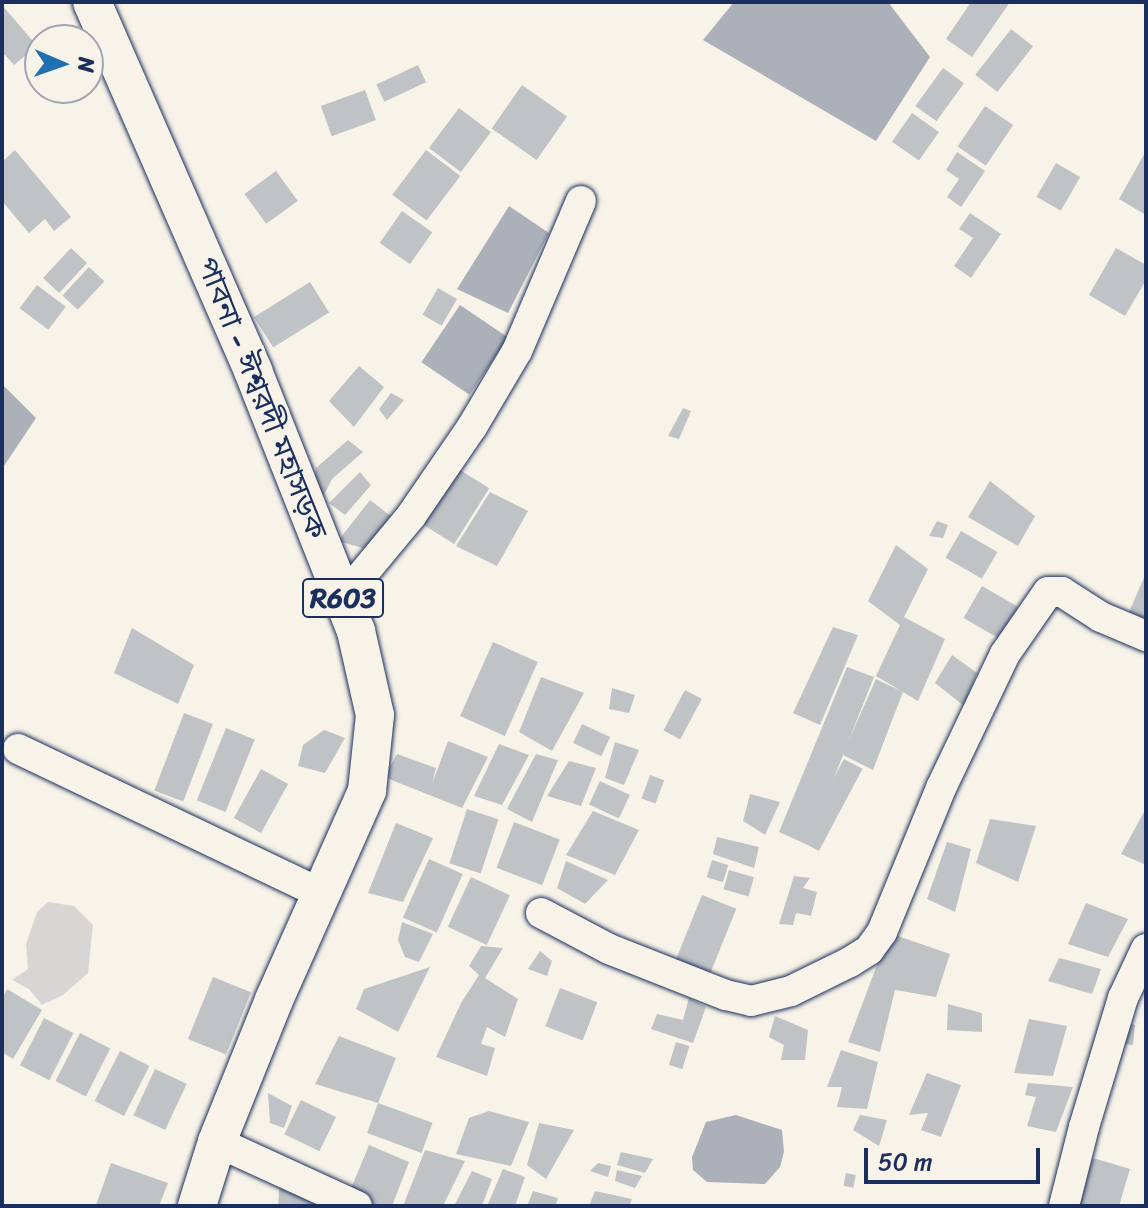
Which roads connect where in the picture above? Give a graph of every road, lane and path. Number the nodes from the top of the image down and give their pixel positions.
1 (92, 2) edge
2 (581, 201) dead end
3 (343, 598) junction
4 (1146, 636) edge
5 (18, 749) dead end
6 (322, 894) junction
7 (541, 913) dead end
8 (1146, 949) edge
9 (217, 1142) junction
10 (197, 1206) edge
11 (357, 1206) edge
12 (1064, 1206) edge

1 - 3 main road, পাবনা - ঈশ্বরদী মহাসড়ক / R603
2 - 3 street
3 - 6 main road, পাবনা - ঈশ্বরদী মহাসড়ক / R603
4 - 7 street
5 - 6 street
6 - 9 main road, পাবনা - ঈশ্বরদী মহাসড়ক / R603
8 - 12 street
9 - 10 main road, পাবনা - ঈশ্বরদী মহাসড়ক / R603
9 - 11 street

